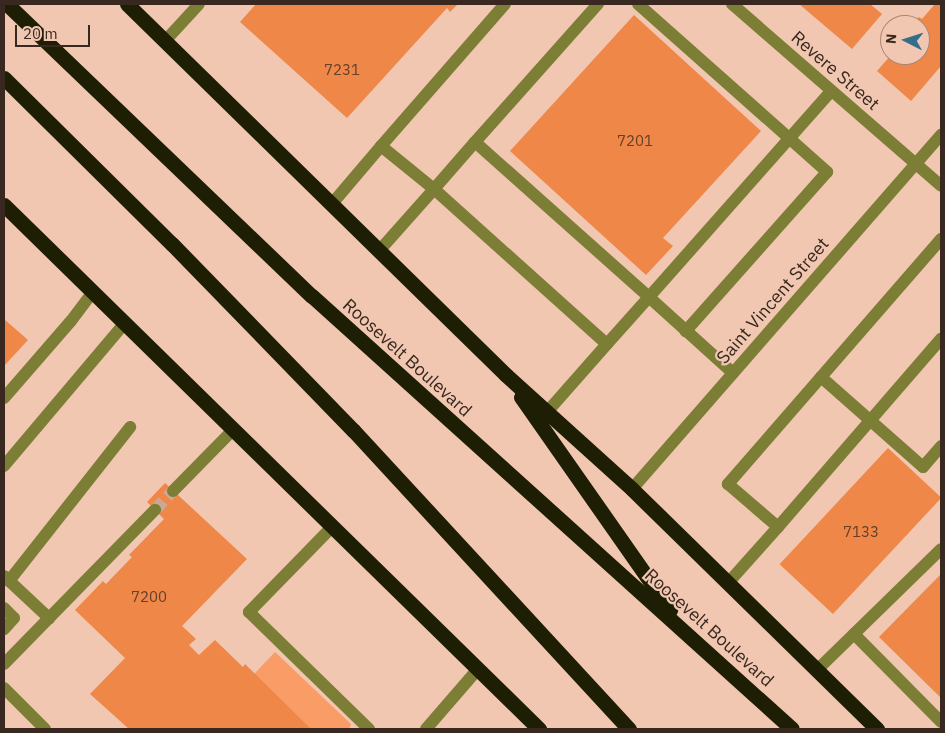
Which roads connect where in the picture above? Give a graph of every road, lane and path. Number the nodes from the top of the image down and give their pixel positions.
1 (7, 4) edge
2 (127, 4) edge
3 (199, 4) edge
4 (505, 4) edge
5 (598, 4) edge
6 (638, 4) edge
7 (732, 4) edge
8 (165, 41) junction
9 (4, 78) edge
10 (831, 91) junction
11 (941, 135) edge
12 (789, 138) junction
13 (475, 142) junction
14 (381, 146) junction
15 (915, 165) junction
16 (941, 186) edge
17 (434, 189) junction
18 (331, 204) junction
19 (5, 210) edge
20 (941, 239) edge
21 (379, 251) junction
22 (93, 292) junction
23 (649, 297) junction
24 (125, 323) junction
25 (686, 331) junction
26 (941, 339) edge
27 (608, 344) junction
28 (733, 373) junction
29 (506, 375) junction
30 (821, 377) junction
31 (4, 398) edge
32 (547, 412) junction
33 (870, 420) junction
34 (130, 427) dead end
35 (233, 430) junction
36 (941, 446) edge
37 (4, 466) edge
38 (632, 489) junction
39 (173, 491) tunnel mouth
40 (155, 510) tunnel mouth
41 (332, 527) junction
42 (778, 527) junction
43 (941, 549) edge
44 (6, 579) edge
45 (728, 583) junction
46 (4, 608) edge
47 (49, 618) junction
48 (4, 629) edge
49 (685, 632) junction
50 (854, 634) junction
51 (4, 664) edge
52 (478, 669) junction
53 (817, 670) junction
54 (4, 688) edge
55 (941, 722) edge
56 (46, 729) edge
57 (368, 729) edge
58 (426, 729) edge
59 (539, 729) edge
60 (629, 729) edge
61 (792, 729) edge
62 (878, 729) edge

1 - 49 highway, Roosevelt Boulevard
2 - 8 highway
3 - 8 street
4 - 14 street
5 - 13 street
6 - 12 street
7 - 10 street, Revere Street
8 - 18 highway
9 - 60 highway
10 - 12 street
10 - 15 street, Revere Street
11 - 15 street, Saint Vincent Street
12 - 23 street
12 - 25 street
13 - 17 street
13 - 23 street
14 - 17 street
14 - 18 street
15 - 16 street, Revere Street
15 - 28 street, Saint Vincent Street
17 - 21 street
17 - 27 street
18 - 21 highway
19 - 22 highway
20 - 30 street
21 - 29 highway
22 - 24 highway
22 - 31 street
23 - 25 street
23 - 27 street
24 - 35 highway
24 - 37 street
25 - 28 street
26 - 33 street
27 - 32 street
28 - 38 street, Saint Vincent Street
29 - 32 highway
29 - 49 highway
30 - 33 street
30 - 42 street
32 - 38 highway
33 - 36 street
33 - 42 street
34 - 44 street
35 - 39 street
35 - 41 highway
38 - 45 highway
40 - 47 street
41 - 52 highway
41 - 57 street
42 - 45 street
43 - 50 street
44 - 47 street
45 - 53 highway
46 - 48 street
47 - 51 street
49 - 61 highway, Roosevelt Boulevard
50 - 53 street
50 - 55 street
52 - 58 street
52 - 59 highway
53 - 62 highway
54 - 56 street

